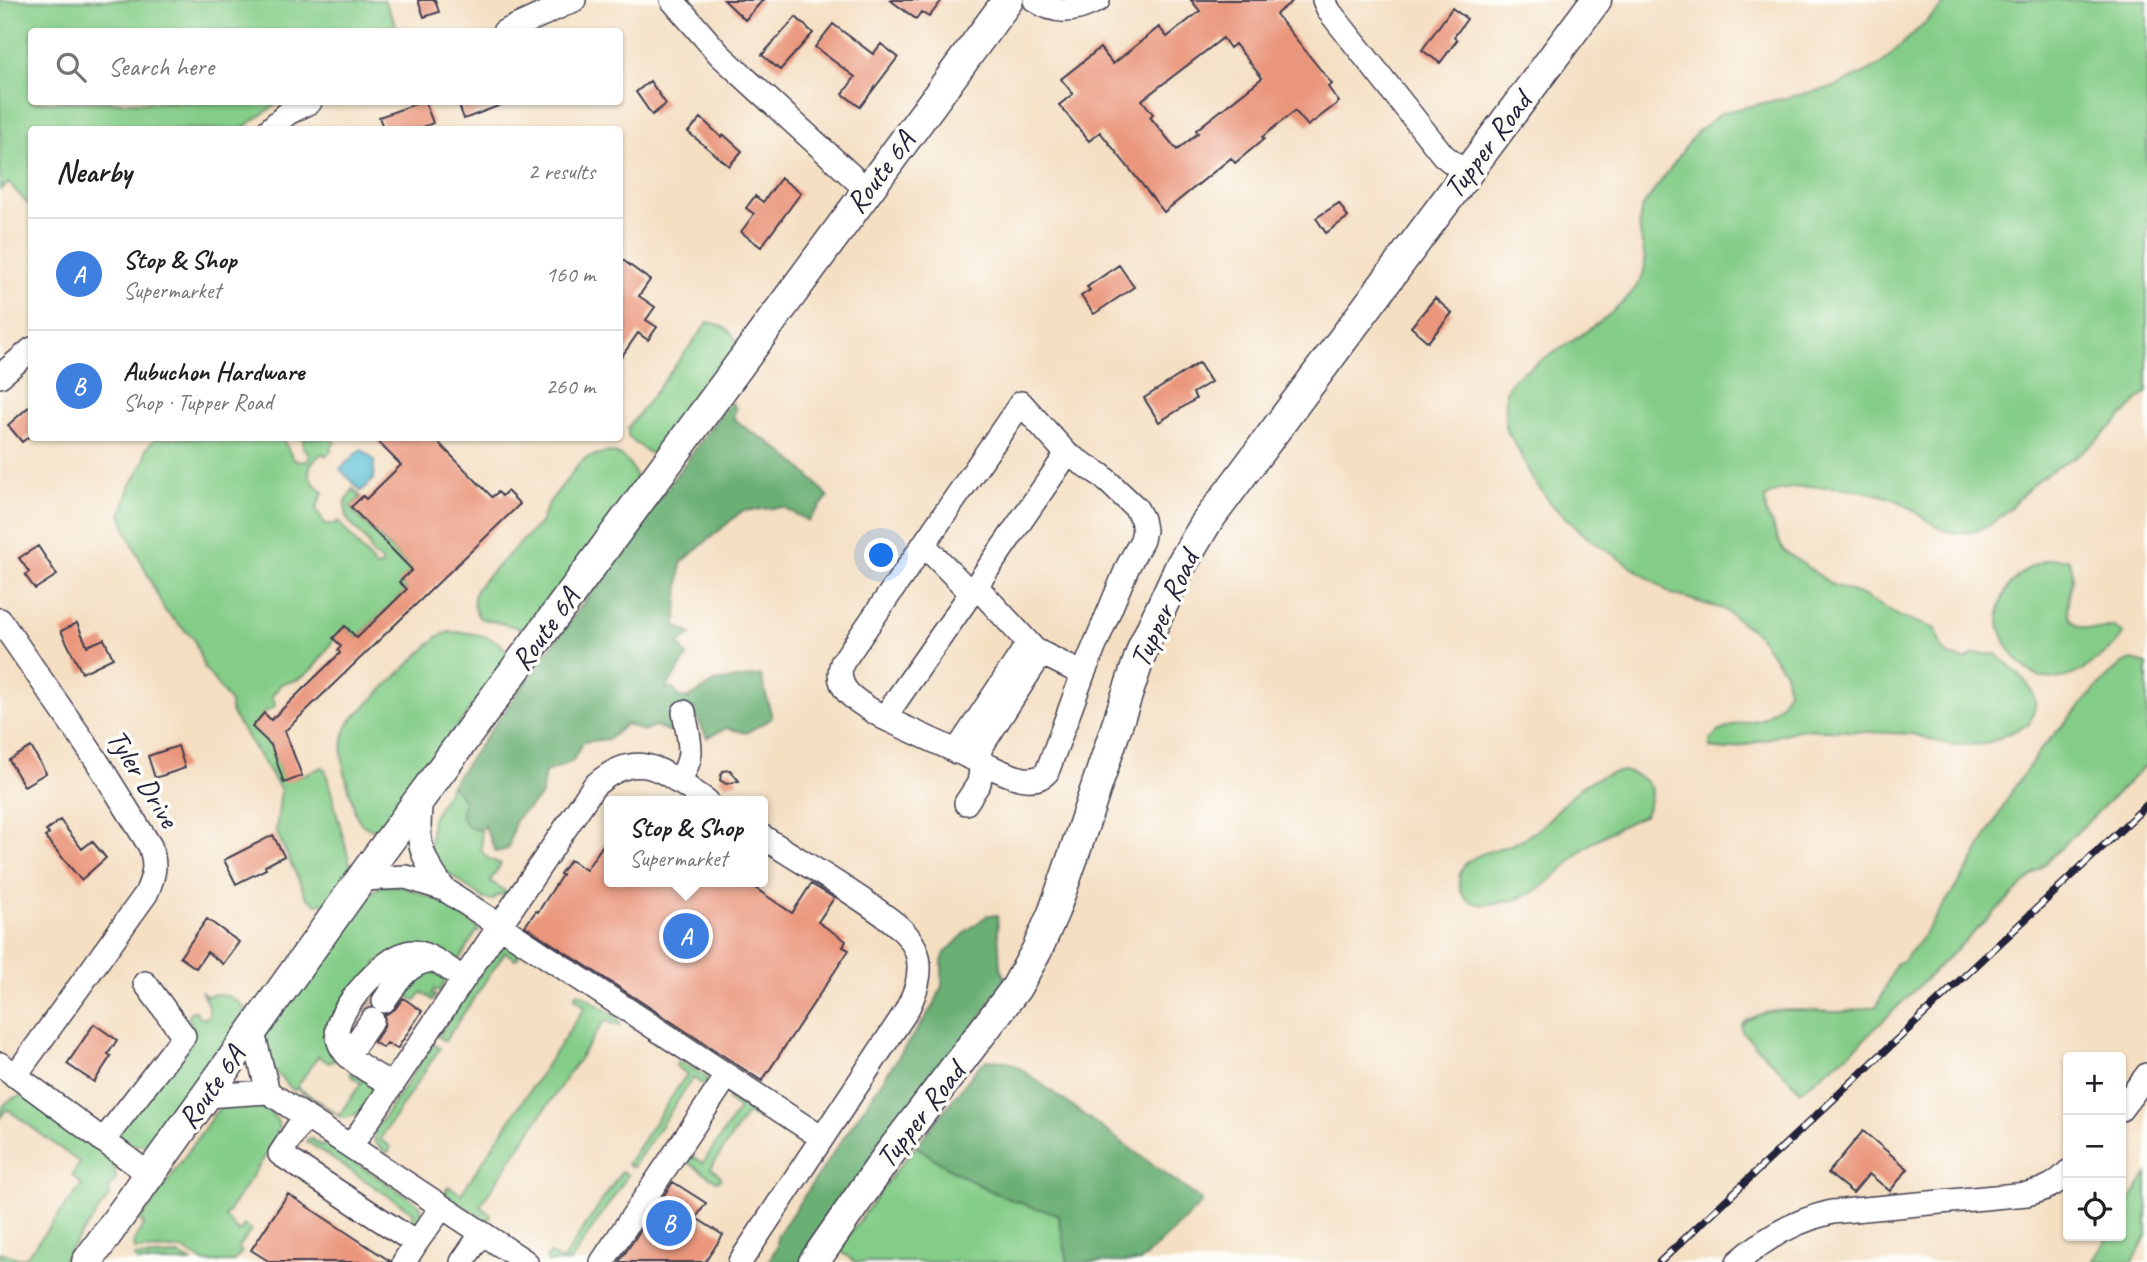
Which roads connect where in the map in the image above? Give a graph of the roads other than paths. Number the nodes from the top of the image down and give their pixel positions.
1 (574, 0) edge
2 (672, 0) edge
3 (1008, 0) edge
4 (1035, 0) edge
5 (1098, 0) edge
6 (1324, 0) edge
7 (1595, 0) edge
8 (512, 28) edge
9 (304, 105) edge
10 (273, 126) edge
11 (1465, 173) junction
12 (867, 190) junction
13 (28, 352) edge
14 (0, 376) edge
15 (1067, 454) junction
16 (924, 545) junction
17 (973, 589) junction
18 (0, 620) edge
19 (1035, 649) junction
20 (1083, 674) junction
21 (684, 712) dead end
22 (884, 718) junction
23 (972, 759) junction
24 (678, 782) junction
25 (699, 796) edge
26 (421, 798) junction
27 (966, 803) dead end
28 (768, 841) edge
29 (363, 879) junction
30 (444, 889) junction
31 (499, 925) junction
32 (428, 957) junction
33 (463, 979) junction
34 (145, 983) dead end
35 (252, 1029) junction
36 (346, 1053) junction
37 (8, 1070) edge
38 (2147, 1074) edge
39 (727, 1076) junction
40 (392, 1085) junction
41 (268, 1091) junction
42 (206, 1096) junction
43 (2126, 1102) edge
44 (305, 1116) junction
45 (822, 1138) junction
46 (103, 1141) junction
47 (351, 1146) junction
48 (150, 1175) junction
49 (2063, 1177) edge
50 (442, 1207) junction
51 (481, 1233) junction
52 (410, 1253) edge
53 (87, 1262) edge
54 (462, 1262) edge
55 (526, 1262) edge
56 (602, 1262) edge
57 (740, 1262) edge
58 (814, 1262) edge
59 (1738, 1262) edge

1 - 8 street
2 - 12 street
3 - 12 main road, Route 6A
4 - 5 street
6 - 11 street
7 - 11 main road, Tupper Road
9 - 10 street
11 - 58 main road, Tupper Road
12 - 26 main road, Route 6A
13 - 14 street
15 - 16 street
15 - 17 street
15 - 20 street
16 - 17 street
16 - 22 street
17 - 19 street
17 - 22 street
18 - 37 street, Tyler Drive
19 - 20 street
19 - 23 street
20 - 23 street
21 - 24 street
22 - 23 street
23 - 27 street
24 - 25 street
24 - 31 street
26 - 29 main road, Route 6A
26 - 30 street
28 - 45 street
29 - 30 street
29 - 35 main road, Route 6A
30 - 31 street
31 - 33 street
31 - 39 street
32 - 33 street
32 - 36 street
32 - 36 street
33 - 40 street
34 - 46 street
35 - 41 street
35 - 42 main road, Route 6A
36 - 40 street
37 - 46 street
38 - 43 street
39 - 45 street
39 - 56 street
40 - 47 street
41 - 42 street
41 - 44 street
42 - 48 main road, Route 6A
44 - 47 street
44 - 52 street
45 - 57 street
46 - 48 street
47 - 50 street
48 - 53 main road, Route 6A
49 - 59 street
50 - 51 street
50 - 52 street
51 - 54 street
51 - 55 street

